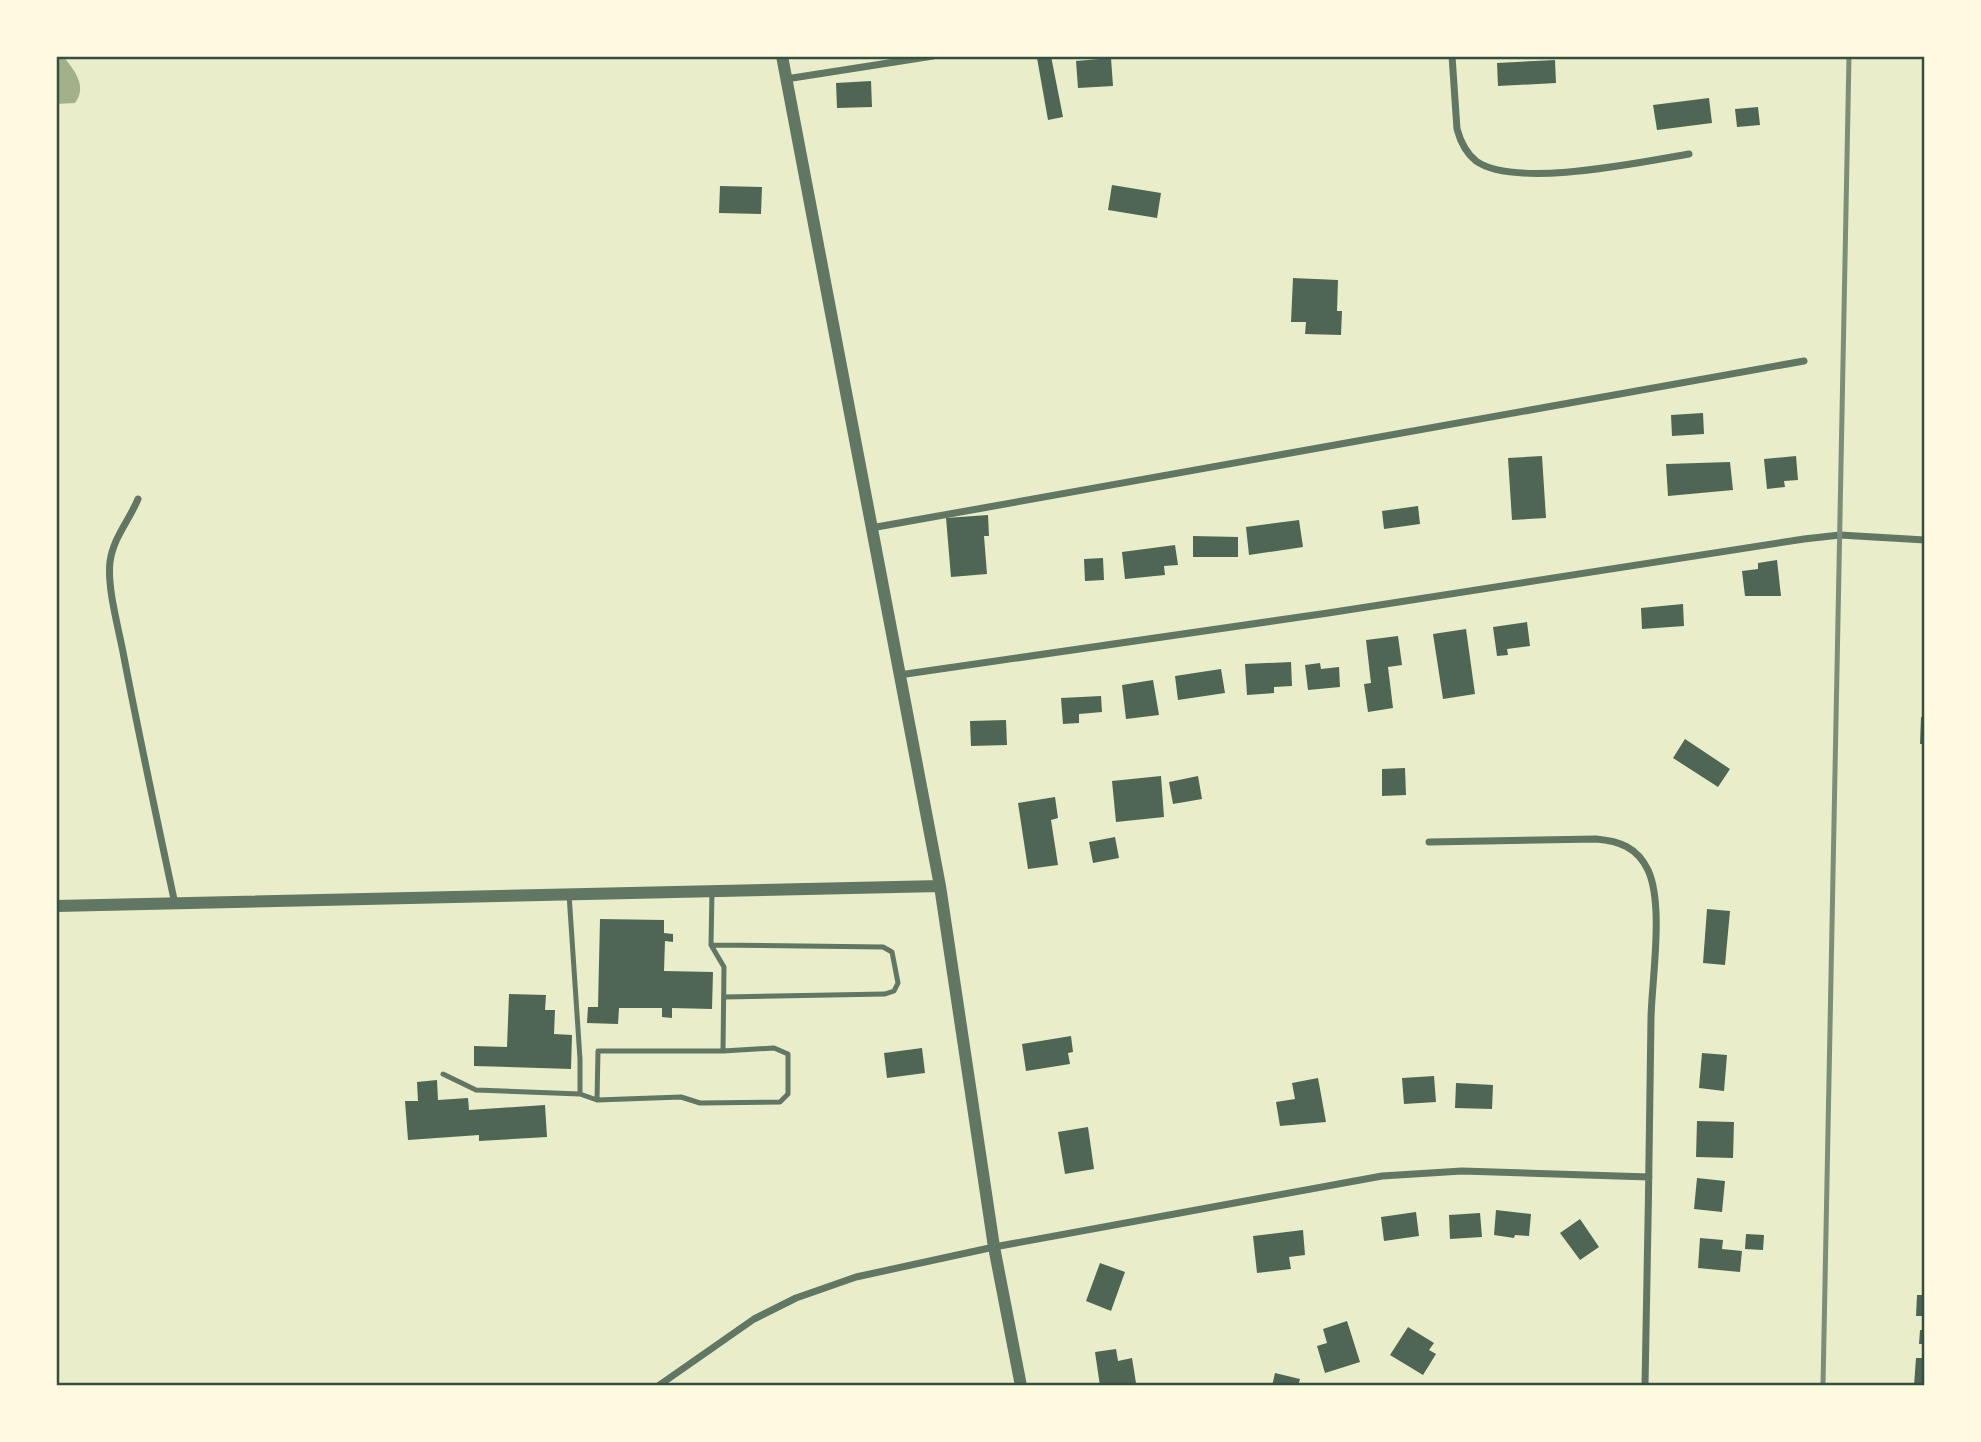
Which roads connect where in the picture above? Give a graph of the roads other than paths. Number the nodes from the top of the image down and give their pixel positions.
1 (782, 56) edge
2 (933, 56) edge
3 (1452, 56) edge
4 (786, 79) junction
5 (1689, 154) dead end
6 (1804, 361) dead end
7 (138, 499) dead end
8 (871, 528) junction
9 (1925, 540) edge
10 (900, 676) junction
11 (1429, 842) dead end
12 (940, 886) junction
13 (712, 891) junction
14 (569, 894) junction
15 (175, 904) junction
16 (56, 906) edge
17 (711, 945) junction
18 (724, 997) junction
19 (723, 1051) junction
20 (443, 1074) dead end
21 (580, 1094) junction
22 (597, 1100) junction
23 (1649, 1177) junction
24 (994, 1247) junction
25 (658, 1386) edge
26 (1021, 1386) edge
27 (1645, 1386) edge

1 - 4 street
2 - 4 street
3 - 5 street
4 - 8 street
6 - 8 street
7 - 15 street
8 - 10 street
9 - 10 street
10 - 12 street
11 - 23 street
12 - 13 street
12 - 24 street
13 - 14 street
13 - 17 lane
14 - 15 street
14 - 21 lane
15 - 16 street
17 - 18 lane
17 - 18 lane
18 - 19 lane
19 - 22 lane
19 - 22 lane
20 - 21 lane
21 - 22 lane
23 - 24 street
23 - 27 street
24 - 25 street
24 - 26 street

